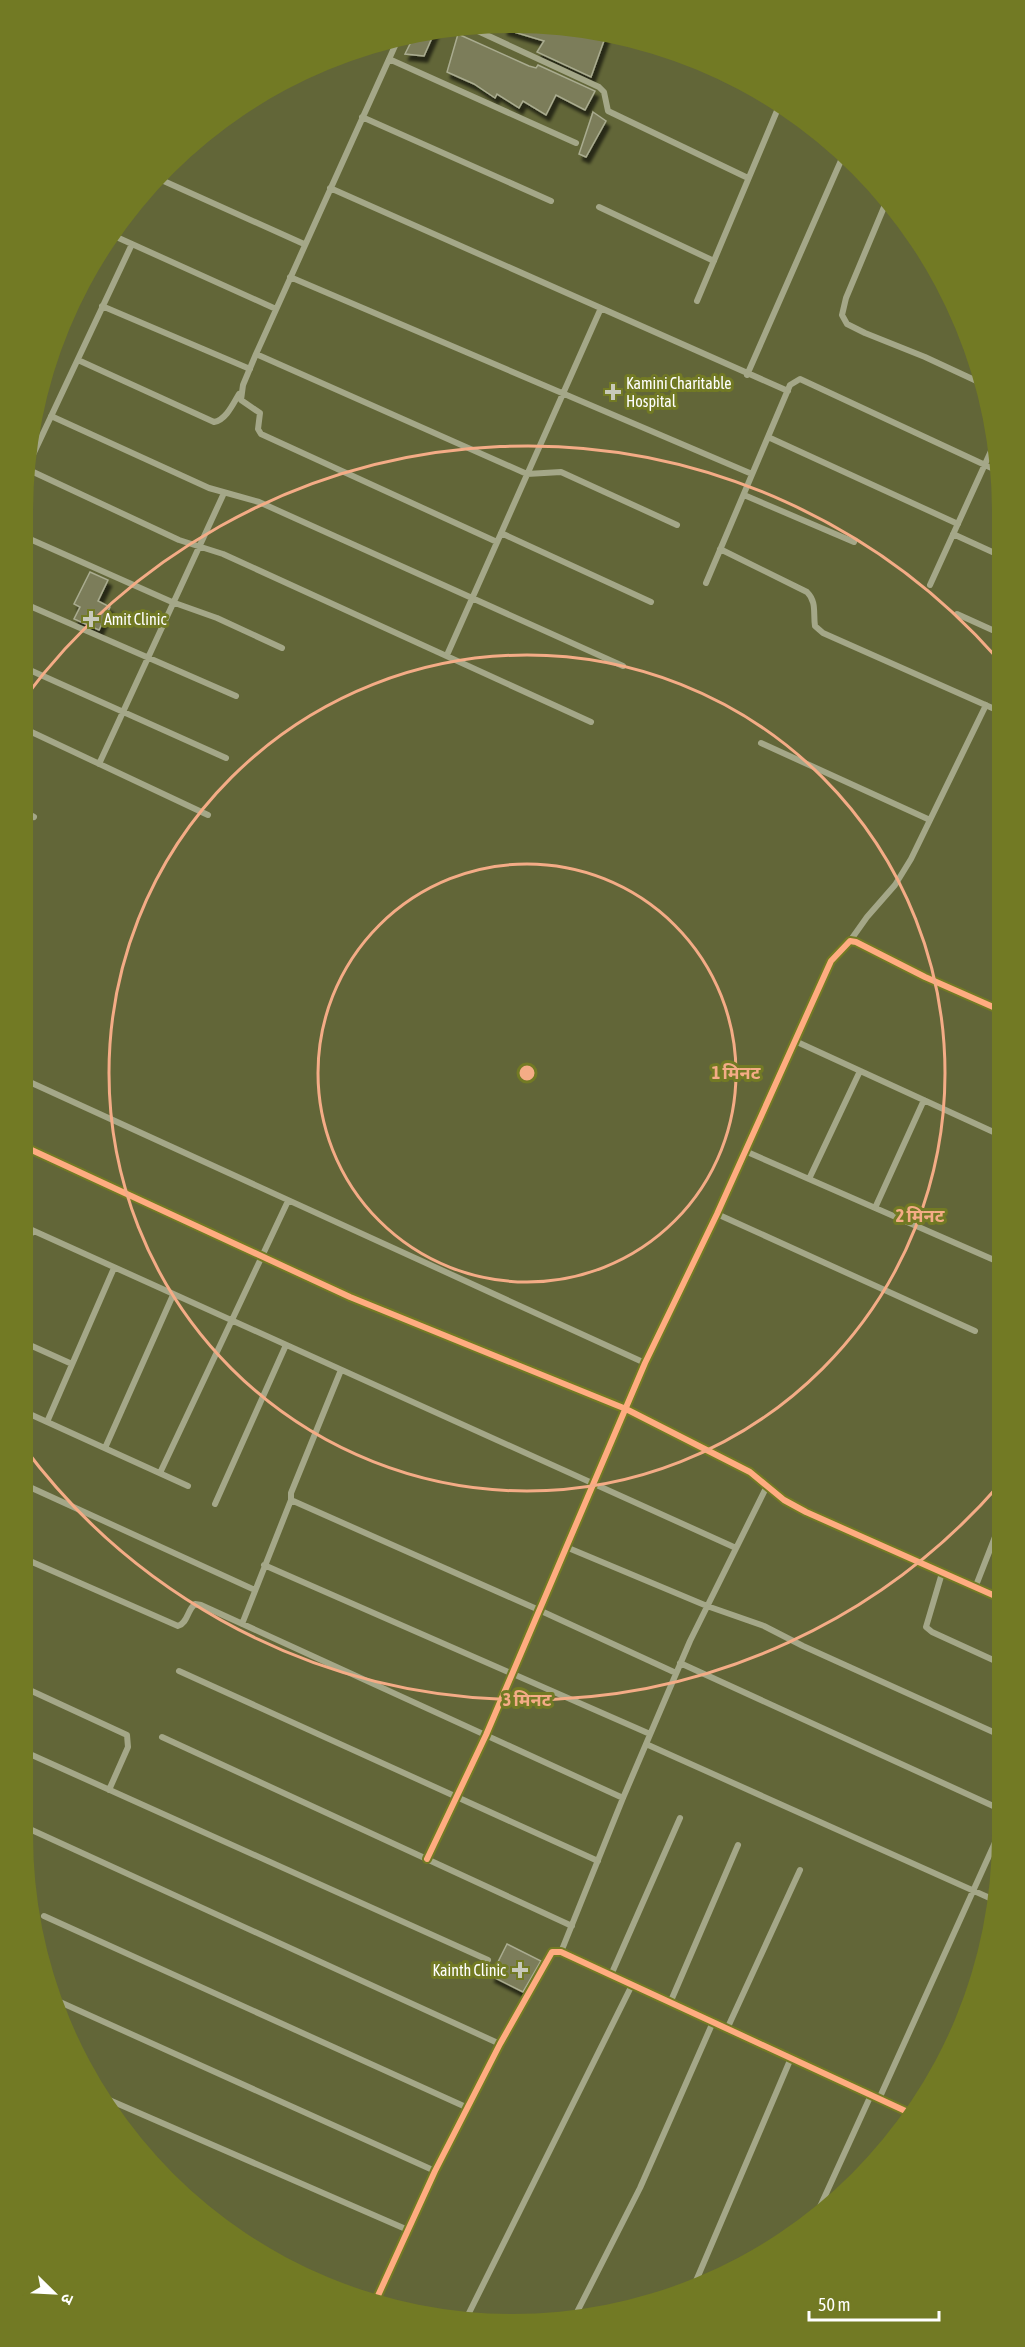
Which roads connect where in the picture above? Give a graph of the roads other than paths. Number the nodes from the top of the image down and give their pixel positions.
1 (484, 34) edge
2 (394, 48) edge
3 (389, 59) junction
4 (776, 112) edge
5 (362, 117) junction
6 (576, 143) dead end
7 (840, 162) edge
8 (748, 178) junction
9 (165, 182) edge
10 (330, 188) junction
11 (551, 201) dead end
12 (599, 207) dead end
13 (883, 209) edge
14 (119, 239) edge
15 (132, 244) junction
16 (304, 244) junction
17 (714, 261) junction
18 (290, 277) junction
19 (697, 301) dead end
20 (102, 306) junction
21 (601, 308) junction
22 (276, 309) junction
23 (256, 354) junction
24 (78, 360) junction
25 (250, 369) junction
26 (747, 375) junction
27 (973, 378) edge
28 (788, 391) junction
29 (563, 393) junction
30 (240, 394) junction
31 (51, 416) junction
32 (768, 437) junction
33 (38, 444) edge
34 (989, 457) edge
35 (985, 465) junction
36 (990, 467) edge
37 (35, 472) edge
38 (527, 474) junction
39 (752, 474) junction
40 (224, 493) junction
41 (744, 495) junction
42 (958, 524) junction
43 (677, 525) dead end
44 (501, 533) junction
45 (953, 534) junction
46 (33, 541) edge
47 (497, 542) junction
48 (854, 542) dead end
49 (200, 546) junction
50 (720, 549) junction
51 (992, 552) edge
52 (706, 583) dead end
53 (930, 585) dead end
54 (472, 599) junction
55 (172, 602) junction
56 (651, 602) dead end
57 (33, 608) edge
58 (957, 614) dead end
59 (992, 630) edge
60 (282, 648) dead end
61 (447, 655) junction
62 (148, 657) junction
63 (623, 666) dead end
64 (33, 672) edge
65 (236, 696) dead end
66 (986, 705) junction
67 (992, 708) edge
68 (123, 711) junction
69 (591, 722) dead end
70 (33, 733) edge
71 (761, 743) dead end
72 (226, 758) dead end
73 (99, 764) junction
74 (208, 815) dead end
75 (930, 820) junction
76 (850, 941) junction
77 (992, 1006) edge
78 (795, 1041) junction
79 (860, 1071) junction
80 (33, 1084) edge
81 (924, 1100) junction
82 (992, 1131) edge
83 (33, 1151) edge
84 (746, 1151) junction
85 (809, 1179) junction
86 (288, 1201) junction
87 (875, 1208) junction
88 (717, 1214) junction
89 (33, 1231) edge
90 (262, 1256) junction
91 (992, 1258) edge
92 (114, 1268) junction
93 (173, 1295) junction
94 (232, 1321) junction
95 (975, 1331) dead end
96 (286, 1346) junction
97 (33, 1347) edge
98 (645, 1363) junction
99 (72, 1364) junction
100 (341, 1370) junction
101 (626, 1409) junction
102 (33, 1416) edge
103 (47, 1422) junction
104 (105, 1448) junction
105 (160, 1473) junction
106 (594, 1484) junction
107 (188, 1486) dead end
108 (767, 1486) junction
109 (33, 1489) edge
110 (291, 1500) junction
111 (215, 1504) dead end
112 (992, 1545) edge
113 (566, 1547) junction
114 (736, 1548) junction
115 (33, 1563) edge
116 (264, 1565) junction
117 (942, 1573) junction
118 (975, 1588) junction
119 (255, 1590) junction
120 (992, 1595) edge
121 (707, 1606) junction
122 (539, 1610) junction
123 (242, 1624) junction
124 (992, 1659) edge
125 (680, 1663) junction
126 (179, 1671) dead end
127 (512, 1673) junction
128 (676, 1673) junction
129 (33, 1692) edge
130 (992, 1731) edge
131 (650, 1734) junction
132 (486, 1735) junction
133 (162, 1737) dead end
134 (646, 1743) junction
135 (33, 1756) edge
136 (108, 1790) junction
137 (457, 1797) junction
138 (623, 1797) junction
139 (992, 1805) edge
140 (680, 1818) dead end
141 (33, 1831) edge
142 (738, 1845) dead end
143 (991, 1851) edge
144 (427, 1859) junction
145 (598, 1861) junction
146 (801, 1870) dead end
147 (974, 1891) junction
148 (988, 1897) edge
149 (44, 1916) dead end
150 (572, 1926) junction
151 (561, 1952) junction
152 (488, 1960) dead end
153 (611, 1975) junction
154 (632, 1985) junction
155 (670, 2002) junction
156 (64, 2004) edge
157 (713, 2022) junction
158 (727, 2029) junction
159 (500, 2044) junction
160 (791, 2058) junction
161 (871, 2095) junction
162 (879, 2099) junction
163 (115, 2103) edge
164 (468, 2108) junction
165 (904, 2110) edge
166 (435, 2171) junction
167 (823, 2200) edge
168 (408, 2230) junction
169 (698, 2277) edge
170 (378, 2295) edge
171 (578, 2309) edge
172 (470, 2312) edge

1 - 8 street
2 - 3 street
3 - 5 street
3 - 6 street
4 - 8 street
5 - 10 street
5 - 11 street
7 - 26 street
8 - 17 street
9 - 16 street
10 - 16 street
10 - 21 street
12 - 17 street
13 - 27 street
14 - 15 street
15 - 20 street
15 - 22 street
16 - 18 street
17 - 19 street
18 - 22 street
18 - 29 street
20 - 24 street
20 - 25 street
21 - 26 street
21 - 29 street
22 - 23 street
23 - 25 street
23 - 38 street
24 - 30 street
24 - 31 street
25 - 30 street
26 - 28 street
28 - 32 street
28 - 35 street
29 - 38 street
29 - 39 street
30 - 47 street
31 - 33 street
31 - 40 street
32 - 39 street
32 - 42 street
34 - 35 street
35 - 36 street
35 - 42 street
37 - 49 street
38 - 43 street
38 - 44 street
39 - 41 street
40 - 49 street
40 - 54 street
41 - 48 street
41 - 50 street
42 - 45 street
44 - 47 street
44 - 56 street
45 - 51 street
45 - 53 street
46 - 55 street
47 - 54 street
49 - 55 street
49 - 61 street
50 - 52 street
50 - 66 street
54 - 61 street
54 - 63 street
55 - 60 street
55 - 62 street
57 - 62 street
58 - 59 street
61 - 69 street
62 - 65 street
62 - 68 street
64 - 68 street
66 - 67 street
66 - 75 street
68 - 72 street
68 - 73 street
70 - 73 street
71 - 75 street
73 - 74 street
75 - 76 street
76 - 77 street
76 - 78 street
78 - 79 street
78 - 84 street
79 - 81 street
79 - 85 street
80 - 86 street
81 - 82 street
81 - 87 street
83 - 90 street
84 - 85 street
84 - 88 street
85 - 87 street
86 - 90 street
86 - 98 street
87 - 91 street
88 - 95 street
88 - 98 street
89 - 92 street
90 - 94 street
90 - 101 street
92 - 93 street
92 - 99 street
93 - 94 street
93 - 104 street
94 - 96 street
94 - 105 street
96 - 100 street
96 - 111 street
97 - 99 street
98 - 101 street
99 - 103 street
100 - 106 street
100 - 110 street
101 - 106 street
101 - 108 street
102 - 103 street
103 - 104 street
104 - 105 street
105 - 107 street
106 - 113 street
106 - 114 street
108 - 114 street
108 - 117 street
109 - 119 street
110 - 116 street
110 - 122 street
112 - 118 street
113 - 121 street
113 - 122 street
114 - 121 street
115 - 123 street
116 - 119 street
116 - 127 street
117 - 118 street
117 - 124 street
118 - 120 street
119 - 123 street
121 - 125 street
121 - 130 street
122 - 127 street
122 - 128 street
123 - 132 street
125 - 128 street
125 - 139 street
126 - 137 street
127 - 131 street
127 - 132 street
128 - 131 street
129 - 136 street
131 - 134 street
132 - 137 street
132 - 138 street
133 - 144 street
134 - 138 street
134 - 147 street
135 - 136 street
136 - 152 street
137 - 144 street
137 - 145 street
138 - 145 street
140 - 153 street
141 - 159 street
142 - 155 street
143 - 147 street
144 - 150 street
145 - 150 street
146 - 158 street
147 - 148 street
147 - 162 street
149 - 164 street
150 - 151 street
151 - 153 street
151 - 159 street
153 - 154 street
154 - 155 street
154 - 172 street
155 - 157 street
156 - 166 street
157 - 158 street
157 - 171 street
158 - 160 street
159 - 164 street
160 - 161 street
160 - 169 street
161 - 162 street
161 - 167 street
162 - 165 street
163 - 168 street
164 - 166 street
166 - 168 street
168 - 170 street

